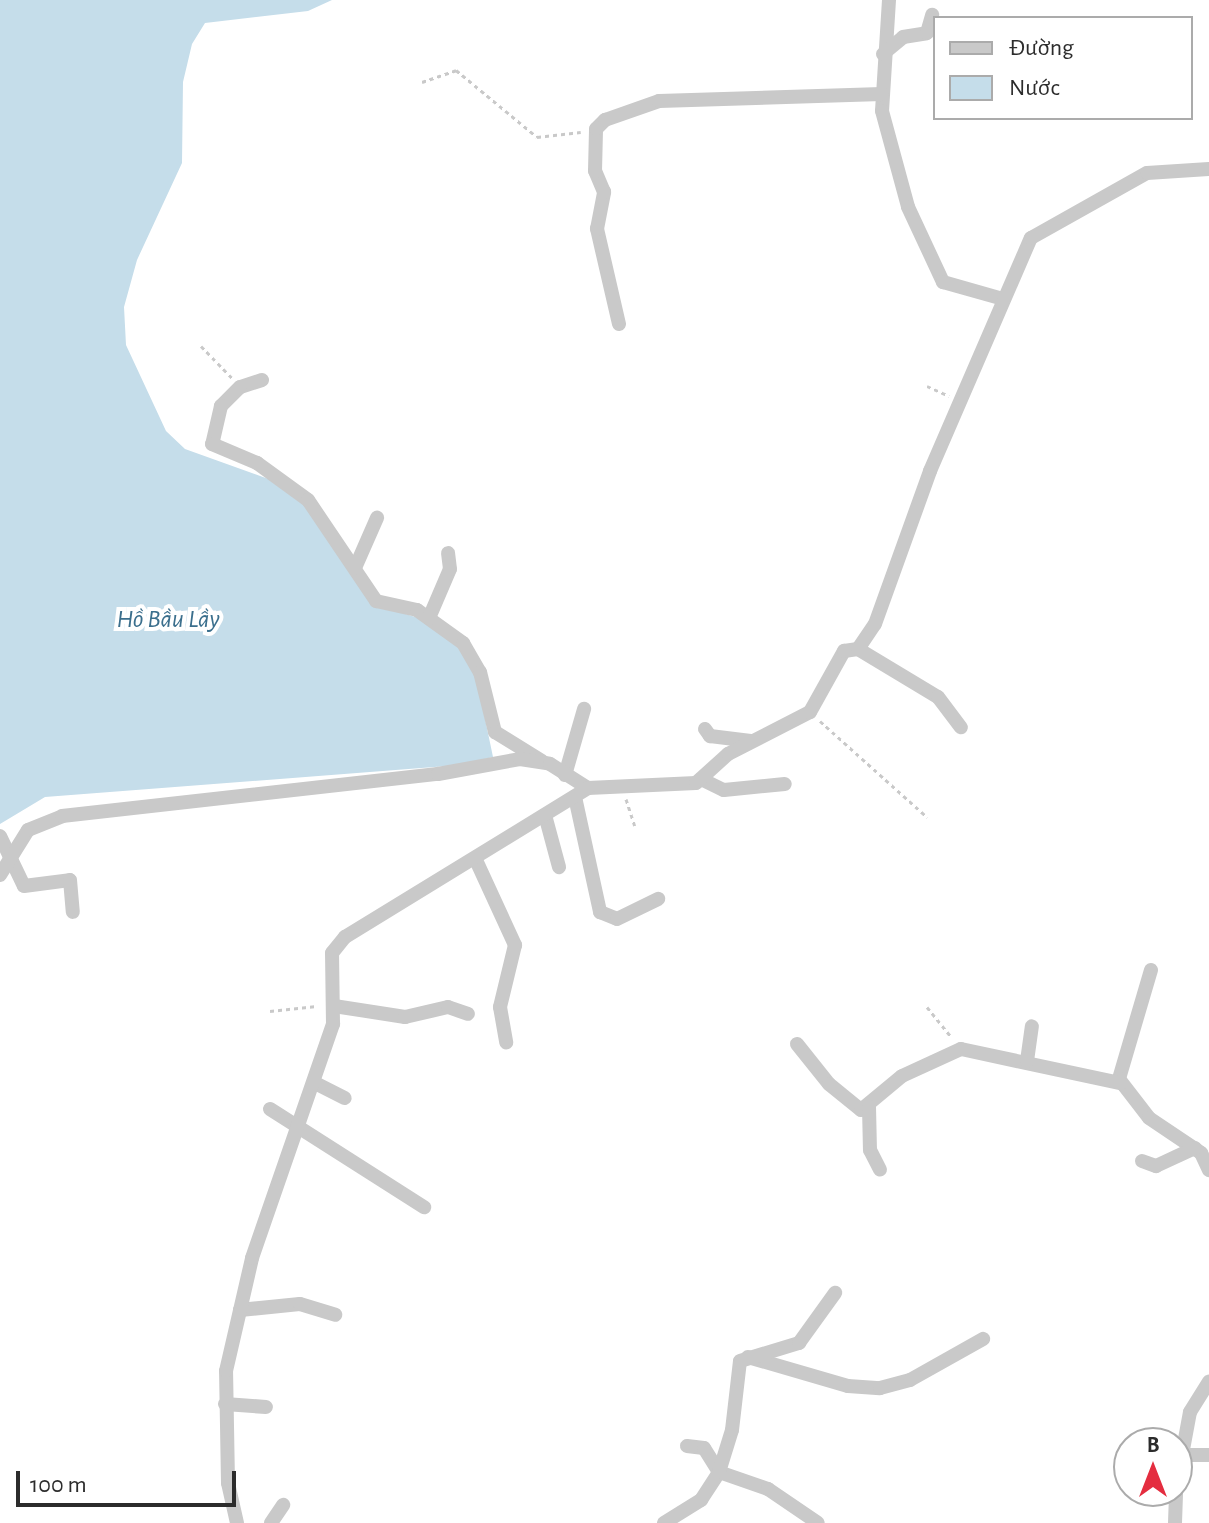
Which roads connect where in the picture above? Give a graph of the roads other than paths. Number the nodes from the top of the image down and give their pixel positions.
1 (889, 0) edge
2 (932, 15) dead end
3 (883, 54) junction
4 (882, 94) junction
5 (1209, 169) edge
6 (1003, 299) junction
7 (619, 324) dead end
8 (262, 380) dead end
9 (377, 518) dead end
10 (448, 553) dead end
11 (355, 568) junction
12 (429, 618) junction
13 (858, 649) junction
14 (584, 709) dead end
15 (961, 727) dead end
16 (705, 729) dead end
17 (751, 741) junction
18 (542, 761) junction
19 (565, 775) junction
20 (701, 779) junction
21 (785, 784) dead end
22 (588, 788) junction
23 (575, 797) junction
24 (545, 815) junction
25 (0, 836) edge
26 (12, 853) junction
27 (475, 858) junction
28 (559, 867) dead end
29 (0, 875) edge
30 (658, 899) dead end
31 (73, 912) dead end
32 (1151, 970) dead end
33 (334, 1006) junction
34 (468, 1014) dead end
35 (1032, 1026) dead end
36 (506, 1042) dead end
37 (797, 1044) dead end
38 (1027, 1061) junction
39 (1120, 1083) junction
40 (317, 1084) junction
41 (345, 1098) dead end
42 (869, 1107) junction
43 (270, 1109) dead end
44 (300, 1126) junction
45 (1195, 1148) junction
46 (1142, 1161) dead end
47 (880, 1170) dead end
48 (1209, 1170) edge
49 (424, 1207) dead end
50 (835, 1293) dead end
51 (240, 1310) junction
52 (335, 1315) dead end
53 (983, 1339) dead end
54 (748, 1357) junction
55 (1209, 1381) edge
56 (225, 1404) junction
57 (266, 1407) dead end
58 (1187, 1427) edge
59 (687, 1446) dead end
60 (719, 1472) junction
61 (283, 1505) dead end
62 (237, 1523) edge
63 (271, 1523) edge
64 (664, 1523) edge
65 (818, 1523) edge

1 - 3 street
2 - 3 street
3 - 4 street
4 - 6 street
4 - 7 street
5 - 6 street
6 - 13 street
8 - 11 street
9 - 11 street
10 - 12 street
11 - 12 street
12 - 18 street
13 - 15 street
13 - 17 street
14 - 19 street
16 - 17 street
17 - 20 street
18 - 19 street
18 - 26 street
19 - 22 street
20 - 21 street
20 - 22 street
22 - 23 street
23 - 24 street
23 - 30 street
24 - 27 street
24 - 28 street
25 - 26 street
26 - 29 street
26 - 31 street
27 - 33 street
27 - 36 street
32 - 39 street
33 - 34 street
33 - 40 street
35 - 38 street
37 - 42 street
38 - 39 street
38 - 42 street
39 - 45 street
40 - 41 street
40 - 44 street
42 - 47 street
43 - 44 street
44 - 49 street
44 - 51 street
45 - 46 street
45 - 48 street
50 - 54 street
51 - 52 street
51 - 56 street
53 - 54 street
54 - 60 street
55 - 58 street
56 - 57 street
56 - 62 street
59 - 60 street
60 - 64 street
60 - 65 street
61 - 63 street

